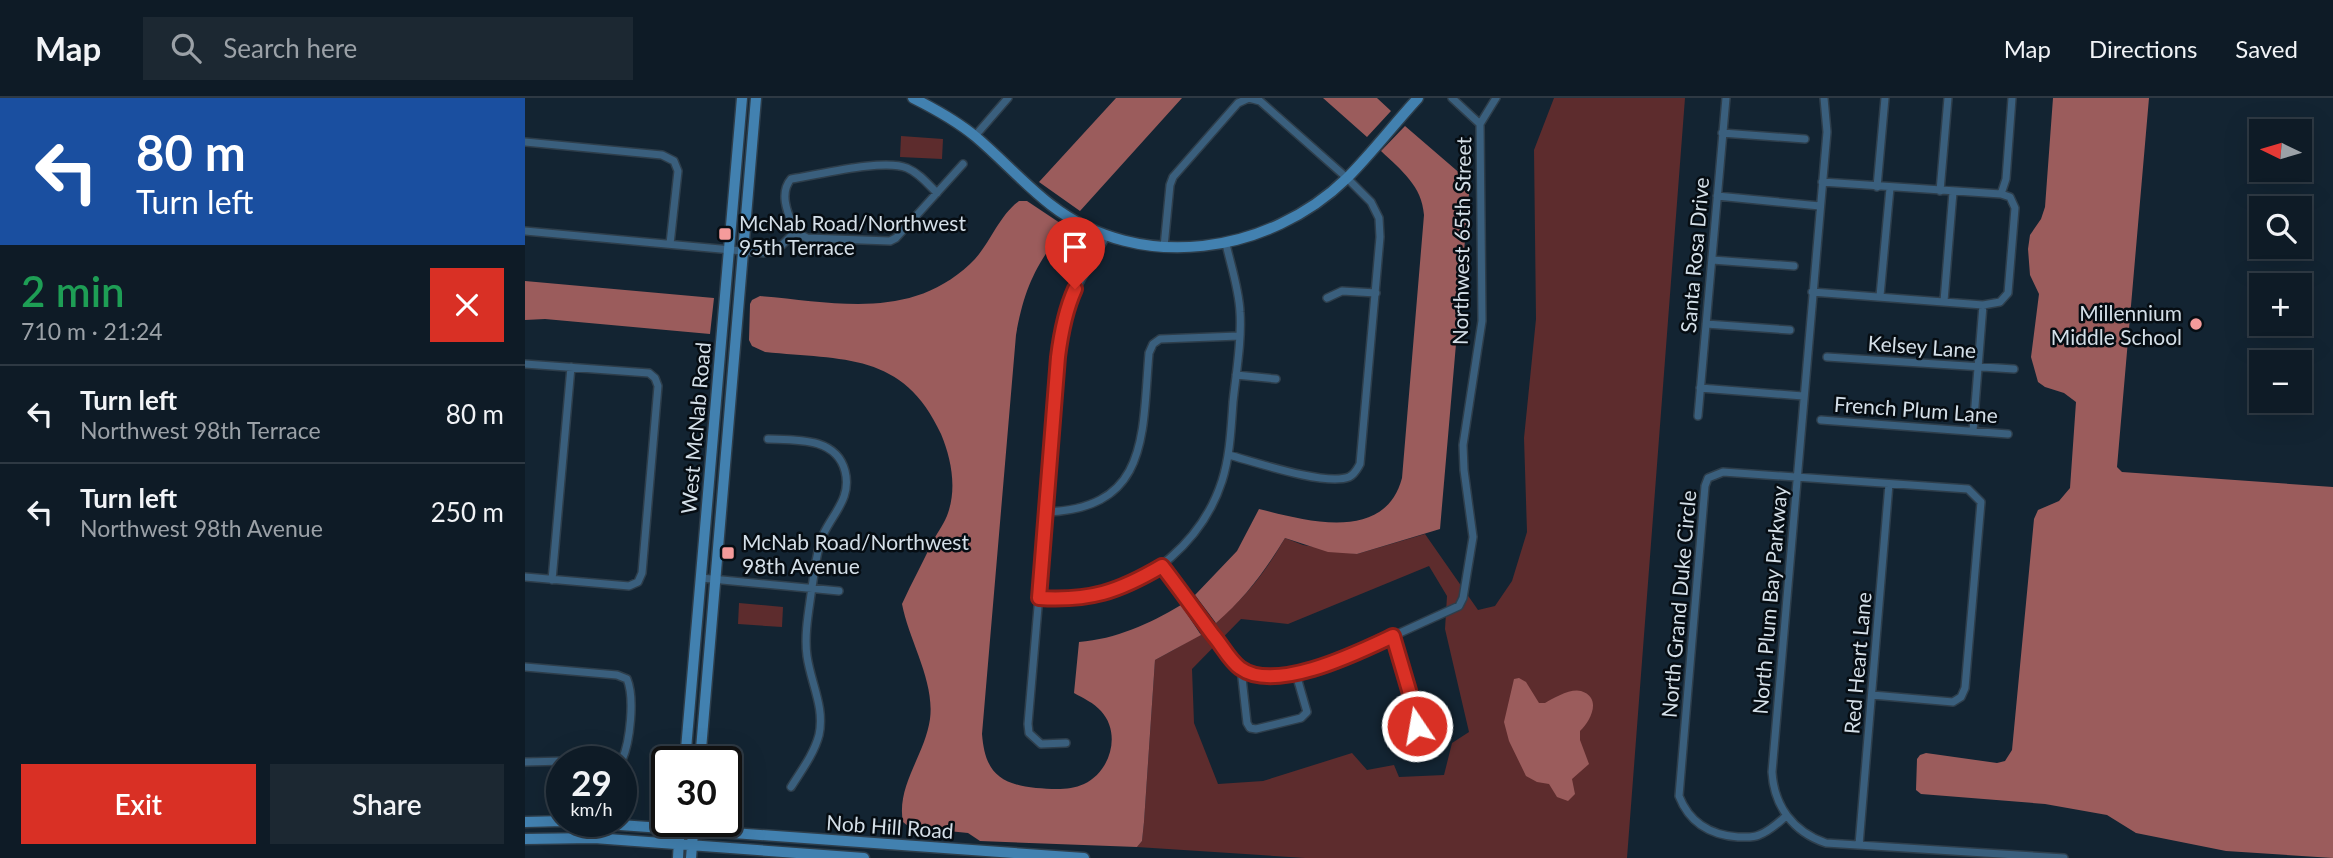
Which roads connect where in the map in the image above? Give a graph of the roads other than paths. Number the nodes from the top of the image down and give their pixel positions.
1 (742, 98) edge
2 (756, 98) edge
3 (913, 98) edge
4 (1008, 98) edge
5 (1249, 98) edge
6 (1418, 98) edge
7 (1452, 98) edge
8 (1496, 98) edge
9 (1726, 98) edge
10 (1824, 98) edge
11 (1885, 98) edge
12 (1948, 98) edge
13 (2012, 98) edge
14 (1481, 124) junction
15 (1723, 133) junction
16 (975, 136) junction
17 (1805, 139) dead end
18 (525, 142) edge
19 (963, 163) dead end
20 (1347, 178) junction
21 (1822, 182) junction
22 (1877, 187) junction
23 (1890, 188) junction
24 (1940, 191) junction
25 (1953, 192) junction
26 (937, 193) junction
27 (2001, 194) junction
28 (1717, 196) junction
29 (1820, 206) junction
30 (525, 231) edge
31 (795, 232) junction
32 (1107, 235) junction
33 (670, 244) junction
34 (1226, 244) junction
35 (1164, 247) junction
36 (729, 249) junction
37 (744, 251) junction
38 (1712, 260) junction
39 (1794, 266) dead end
40 (1812, 292) junction
41 (1375, 293) junction
42 (1879, 296) junction
43 (1327, 298) dead end
44 (1944, 300) junction
45 (1983, 305) junction
46 (1706, 324) junction
47 (1790, 330) dead end
48 (1239, 336) junction
49 (1827, 356) dead end
50 (525, 364) edge
51 (571, 367) junction
52 (1978, 367) junction
53 (2014, 369) dead end
54 (1236, 375) junction
55 (1276, 379) dead end
56 (1700, 388) junction
57 (1803, 396) junction
58 (1698, 416) dead end
59 (1821, 420) dead end
60 (1973, 431) junction
61 (2008, 434) dead end
62 (768, 439) dead end
63 (1229, 455) junction
64 (1796, 476) junction
65 (1889, 484) junction
66 (1047, 512) junction
67 (1162, 566) junction
68 (525, 577) edge
69 (701, 578) junction
70 (715, 579) junction
71 (552, 580) junction
72 (812, 588) junction
73 (839, 591) dead end
74 (1039, 598) junction
75 (1393, 636) junction
76 (525, 667) edge
77 (1241, 669) junction
78 (1296, 674) junction
79 (1872, 695) junction
80 (1413, 704) dead end
81 (1066, 743) dead end
82 (627, 746) edge
83 (686, 746) edge
84 (701, 746) edge
85 (546, 761) edge
86 (525, 762) edge
87 (792, 787) dead end
88 (1786, 816) junction
89 (525, 822) edge
90 (651, 824) edge
91 (742, 830) edge
92 (679, 837) edge
93 (693, 837) edge
94 (525, 839) edge
95 (679, 843) junction
96 (692, 845) junction
97 (1859, 845) junction
98 (678, 858) edge
99 (691, 858) edge
100 (865, 858) edge
101 (1084, 858) edge
102 (2064, 858) edge

1 - 36 main road, West McNab Road
2 - 37 main road, West McNab Road
3 - 16 main road
4 - 16 street
5 - 20 street
5 - 35 street
6 - 20 main road
7 - 14 street
8 - 14 street, Northwest 65th Street
9 - 15 street, Santa Rosa Drive
10 - 21 street, North Plum Bay Parkway
11 - 22 street
12 - 24 street
13 - 27 street
14 - 75 street, Northwest 65th Street
15 - 17 street
15 - 28 street, Santa Rosa Drive
16 - 32 main road
18 - 33 street
19 - 26 street
20 - 34 main road
20 - 41 street
21 - 22 street
21 - 29 street, North Plum Bay Parkway
22 - 23 street
23 - 24 street
23 - 42 street
24 - 25 street
25 - 27 street
25 - 44 street
26 - 31 street
26 - 31 street
27 - 45 street
28 - 29 street
28 - 38 street, Santa Rosa Drive
29 - 40 street, North Plum Bay Parkway
30 - 33 street
31 - 37 street
32 - 35 main road
32 - 66 street
33 - 36 street
34 - 35 main road
34 - 48 street
36 - 37 street
36 - 69 main road, West McNab Road
37 - 70 main road, West McNab Road
38 - 39 street
38 - 46 street, Santa Rosa Drive
40 - 42 street
40 - 57 street, North Plum Bay Parkway
41 - 43 street
41 - 63 street
42 - 44 street
44 - 45 street
45 - 52 street
46 - 47 street
46 - 56 street, Santa Rosa Drive
48 - 54 street
48 - 66 street
49 - 52 street, Kelsey Lane
50 - 51 street
51 - 71 street
51 - 71 street
52 - 53 street, Kelsey Lane
52 - 60 street
54 - 55 street
54 - 63 street
56 - 57 street
56 - 58 street, Santa Rosa Drive
57 - 64 street, North Plum Bay Parkway
59 - 60 street, French Plum Lane
60 - 61 street, French Plum Lane
62 - 72 street
63 - 67 street
64 - 65 street, North Grand Duke Circle
64 - 88 street, North Plum Bay Parkway
64 - 88 street, North Grand Duke Circle
65 - 79 street, Red Heart Lane
65 - 79 street, North Grand Duke Circle
66 - 74 street
67 - 74 street
67 - 77 street
68 - 71 street
69 - 70 street
69 - 83 main road, West McNab Road
70 - 72 street
70 - 84 main road, West McNab Road
72 - 73 street
72 - 87 street
74 - 81 street
75 - 78 street
75 - 80 street
76 - 82 street
77 - 78 street
77 - 78 street
79 - 97 street, Red Heart Lane
85 - 86 street
88 - 97 street, North Plum Bay Parkway
89 - 90 main road, Nob Hill Road
91 - 101 main road, Nob Hill Road
92 - 95 main road
93 - 96 main road
94 - 95 main road, Nob Hill Road
95 - 96 main road, Nob Hill Road
95 - 98 main road
96 - 99 main road
96 - 100 main road, Nob Hill Road
97 - 102 street, North Plum Bay Parkway

